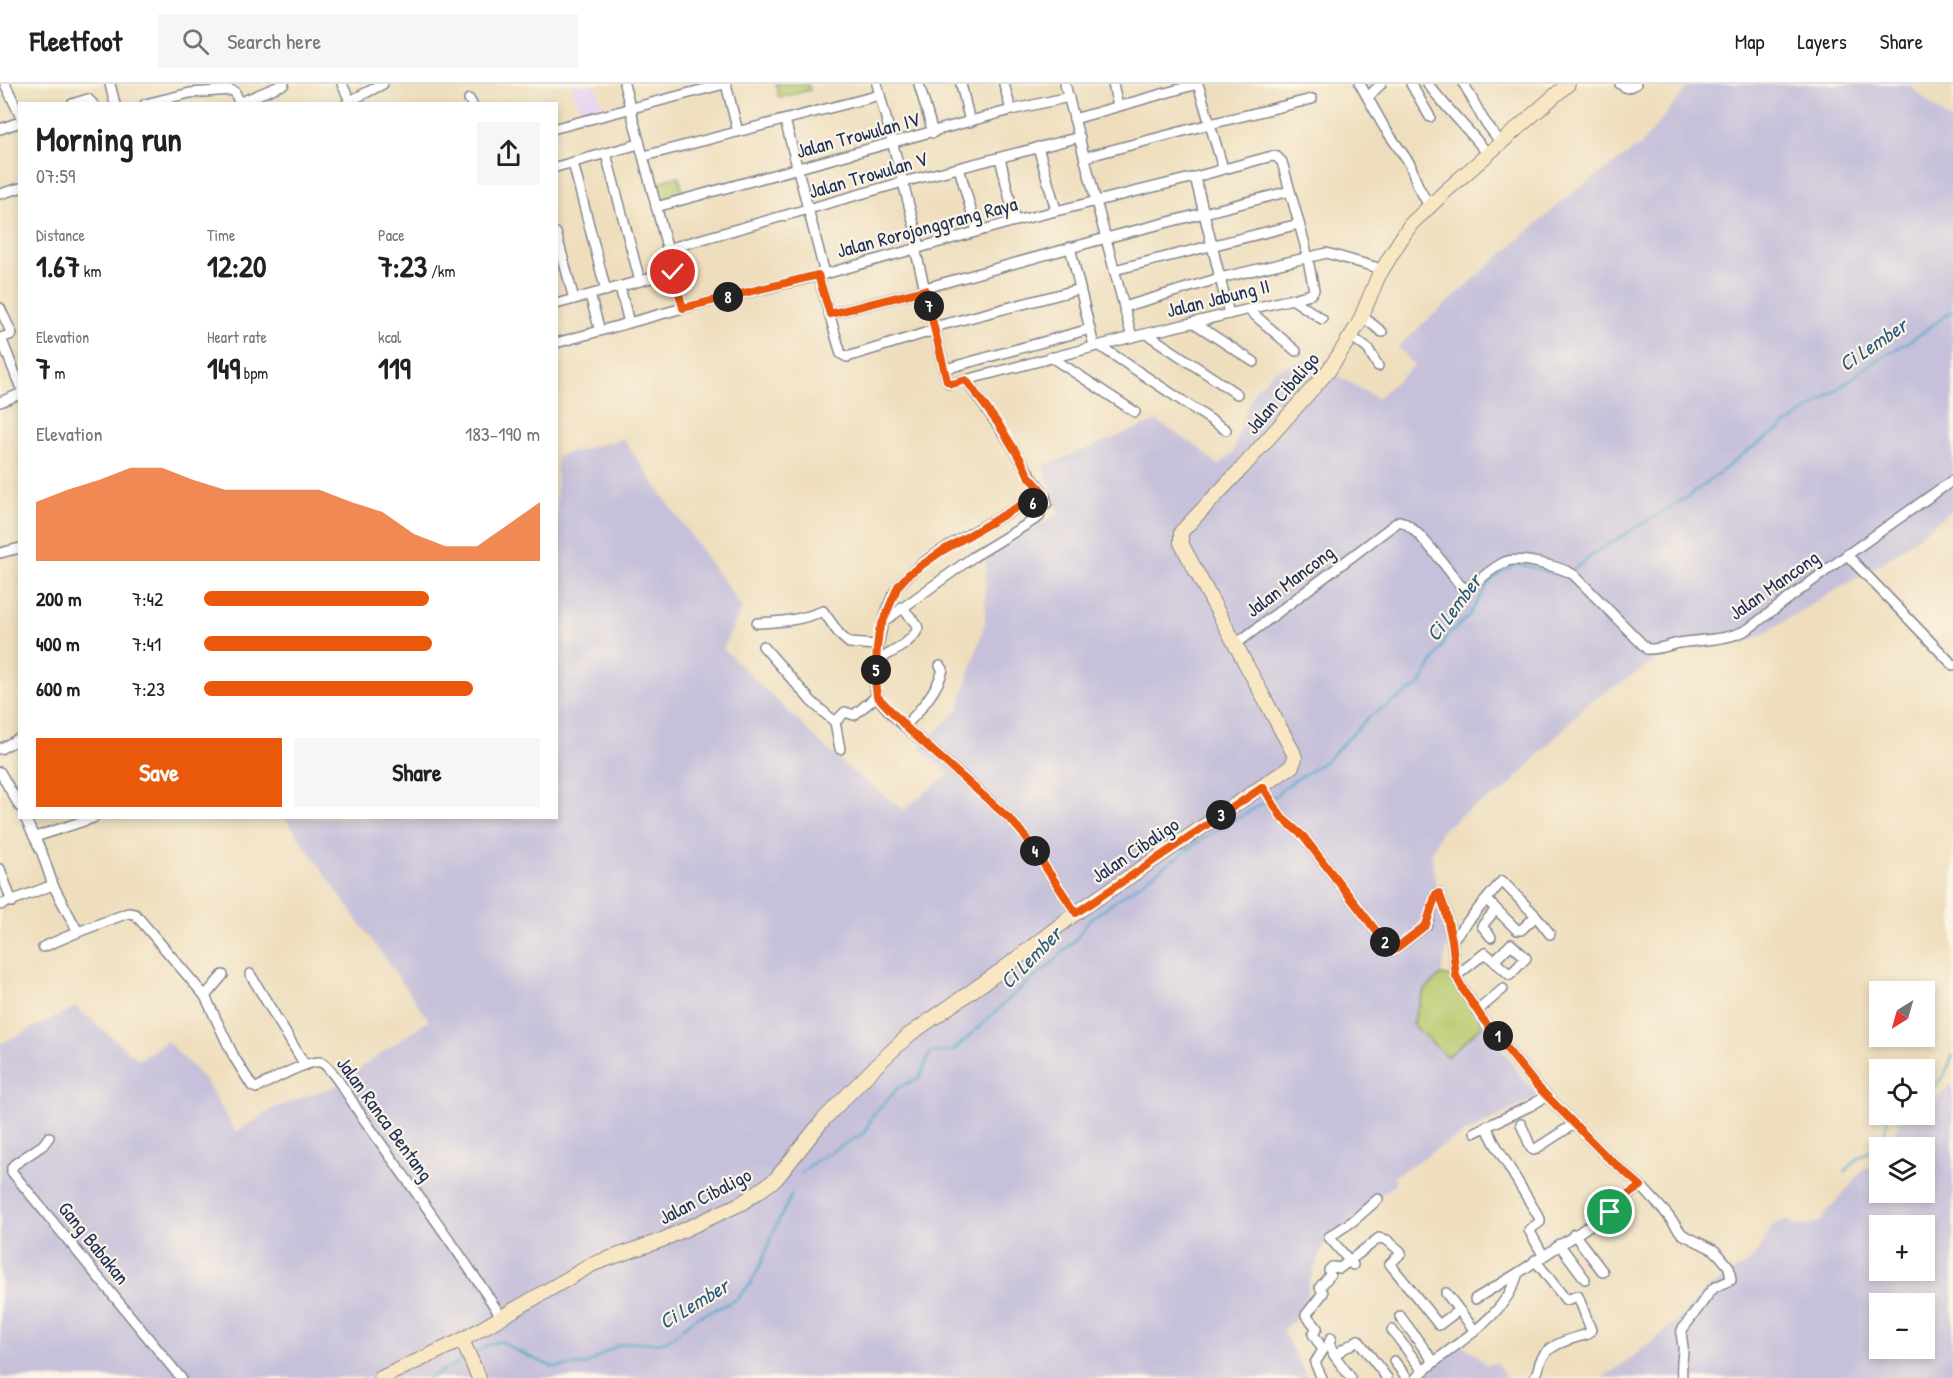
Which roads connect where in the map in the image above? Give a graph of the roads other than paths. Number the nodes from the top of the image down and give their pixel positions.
1 (5, 84) edge
2 (110, 84) edge
3 (284, 84) edge
4 (342, 84) edge
5 (383, 84) edge
6 (624, 84) edge
7 (725, 84) edge
8 (877, 84) edge
9 (919, 84) edge
10 (960, 84) edge
11 (1004, 84) edge
12 (1065, 84) edge
13 (1113, 84) edge
14 (1198, 84) edge
15 (1360, 84) edge
16 (1381, 84) edge
17 (1411, 84) edge
18 (1428, 84) edge
19 (1464, 84) edge
20 (1568, 84) edge
21 (1620, 84) edge
22 (1636, 84) edge
23 (1159, 89) edge
24 (880, 95) junction
25 (1069, 97) junction
26 (1368, 97) junction
27 (185, 99) edge
28 (1312, 99) dead end
29 (114, 102) edge
30 (161, 102) edge
31 (348, 102) edge
32 (1118, 106) junction
33 (630, 109) junction
34 (1011, 110) junction
35 (18, 111) edge
36 (1430, 117) dead end
37 (1074, 119) junction
38 (785, 120) junction
39 (970, 122) junction
40 (18, 123) edge
41 (1210, 124) junction
42 (558, 127) edge
43 (0, 129) edge
44 (738, 132) junction
45 (933, 133) junction
46 (1080, 137) junction
47 (894, 143) junction
48 (1501, 143) junction
49 (639, 144) junction
50 (1038, 147) junction
51 (606, 154) junction
52 (1488, 154) junction
53 (644, 156) junction
54 (1085, 157) junction
55 (1000, 158) junction
56 (573, 163) junction
57 (558, 167) edge
58 (959, 168) junction
59 (1223, 168) junction
60 (799, 169) junction
61 (1195, 177) junction
62 (903, 182) junction
63 (18, 189) edge
64 (1286, 192) dead end
65 (0, 194) edge
66 (1096, 201) junction
67 (1429, 206) junction
68 (656, 207) junction
69 (809, 210) junction
70 (1056, 210) junction
71 (1204, 213) junction
72 (1015, 221) junction
73 (1299, 224) junction
74 (977, 231) junction
75 (1106, 238) junction
76 (1212, 245) junction
77 (1305, 245) junction
78 (1070, 247) junction
79 (558, 248) edge
80 (917, 248) junction
81 (667, 249) junction
82 (1328, 253) junction
83 (1307, 259) junction
84 (1114, 270) junction
85 (673, 272) junction
86 (1380, 273) junction
87 (822, 274) junction
88 (1220, 278) junction
89 (640, 281) junction
90 (620, 287) junction
91 (925, 289) junction
92 (1080, 289) junction
93 (606, 291) junction
94 (590, 295) junction
95 (574, 299) junction
96 (1292, 299) junction
97 (558, 303) edge
98 (1124, 307) junction
99 (0, 308) edge
100 (683, 308) junction
101 (1249, 310) junction
102 (830, 314) junction
103 (1229, 314) junction
104 (1362, 316) junction
105 (1322, 319) dead end
106 (1194, 322) junction
107 (629, 323) junction
108 (935, 328) junction
109 (1090, 329) junction
110 (600, 331) junction
111 (1382, 332) dead end
112 (1147, 334) junction
113 (1132, 337) junction
114 (1352, 337) junction
115 (558, 342) edge
116 (1097, 346) junction
117 (1296, 351) dead end
118 (1051, 357) junction
119 (1254, 362) dead end
120 (1378, 366) dead end
121 (945, 369) junction
122 (966, 380) junction
123 (18, 381) edge
124 (1238, 394) dead end
125 (18, 395) edge
126 (0, 402) edge
127 (1135, 412) dead end
128 (1226, 430) dead end
129 (1953, 480) edge
130 (1040, 489) junction
131 (18, 548) edge
132 (0, 553) edge
133 (1847, 555) junction
134 (895, 593) junction
135 (905, 605) junction
136 (884, 621) junction
137 (757, 623) dead end
138 (877, 645) junction
139 (1236, 645) junction
140 (763, 646) dead end
141 (876, 661) junction
142 (1953, 665) edge
143 (940, 666) dead end
144 (877, 696) junction
145 (835, 722) junction
146 (905, 726) junction
147 (18, 739) edge
148 (0, 749) edge
149 (840, 749) dead end
150 (0, 772) edge
151 (1265, 791) junction
152 (18, 804) edge
153 (25, 819) edge
154 (90, 819) edge
155 (35, 837) junction
156 (0, 869) edge
157 (1508, 872) dead end
158 (1502, 881) junction
159 (52, 885) junction
160 (1487, 900) junction
161 (12, 902) junction
162 (0, 905) edge
163 (1496, 909) junction
164 (1076, 913) junction
165 (1536, 916) junction
166 (78, 932) junction
167 (1550, 934) dead end
168 (1491, 937) dead end
169 (1452, 940) junction
170 (43, 947) dead end
171 (1495, 960) dead end
172 (250, 974) dead end
173 (223, 975) dead end
174 (1456, 976) junction
175 (1503, 989) dead end
176 (205, 996) junction
177 (1477, 1011) junction
178 (305, 1065) junction
179 (1547, 1096) junction
180 (1521, 1124) dead end
181 (1574, 1124) junction
182 (1486, 1126) junction
183 (1475, 1132) dead end
184 (49, 1137) dead end
185 (1641, 1186) junction
186 (1378, 1199) dead end
187 (1574, 1234) junction
188 (1559, 1244) junction
189 (1539, 1258) junction
190 (1351, 1263) junction
191 (1603, 1272) dead end
192 (1518, 1273) junction
193 (1585, 1279) dead end
194 (1446, 1293) dead end
195 (1475, 1299) dead end
196 (1459, 1310) junction
197 (1400, 1316) dead end
198 (502, 1318) junction
199 (1392, 1330) dead end
200 (1475, 1331) junction
201 (1331, 1338) dead end
202 (462, 1340) junction
203 (1334, 1355) junction
204 (1394, 1361) dead end
205 (1434, 1362) junction
206 (1419, 1375) edge
207 (181, 1378) edge
208 (381, 1378) edge
209 (479, 1378) edge
210 (1322, 1378) edge
211 (1351, 1378) edge
212 (1387, 1378) edge
213 (1407, 1378) edge
214 (1534, 1378) edge
215 (1682, 1378) edge

1 - 35 street
2 - 29 street
3 - 27 street
4 - 31 street
5 - 31 street
6 - 33 street
7 - 33 street
7 - 44 street
8 - 24 street
9 - 45 street
10 - 39 street
11 - 34 street
12 - 25 street
13 - 32 street
14 - 23 street
14 - 41 street
15 - 26 street
16 - 26 street
17 - 36 street
18 - 52 street
19 - 48 street
20 - 48 main road, Jalan Cibaligo
21 - 22 street
23 - 32 street
24 - 38 street
24 - 47 street
25 - 34 street, Jalan Trowulan IV
25 - 37 street
26 - 67 street
27 - 30 street
28 - 41 street
32 - 37 street
33 - 42 street
33 - 49 street
34 - 39 street, Jalan Trowulan IV
37 - 46 street
38 - 44 street
38 - 60 street
39 - 45 street, Jalan Trowulan IV
40 - 43 street
41 - 54 street
41 - 59 street
44 - 53 street
45 - 47 street, Jalan Trowulan IV
46 - 50 street, Jalan Trowulan V
46 - 54 street
47 - 60 street, Jalan Trowulan IV
47 - 62 street
48 - 52 main road, Jalan Cibaligo
49 - 51 street
49 - 53 street
50 - 55 street, Jalan Trowulan V
50 - 70 street
51 - 56 street
51 - 89 street
52 - 67 main road, Jalan Cibaligo
53 - 68 street
54 - 66 street
55 - 58 street, Jalan Trowulan V
55 - 72 street
56 - 57 street
56 - 93 street
58 - 62 street, Jalan Trowulan V
58 - 74 street
59 - 61 street, Jalan Rorojonggrang Raya
59 - 73 street, Jalan Rorojonggrang Raya
60 - 68 street, Jalan Trowulan IV
60 - 69 street
61 - 66 street, Jalan Rorojonggrang Raya
61 - 71 street
62 - 69 street, Jalan Trowulan V
62 - 80 street
63 - 65 street
64 - 71 street
66 - 70 street, Jalan Rorojonggrang Raya
66 - 75 street
67 - 86 main road, Jalan Cibaligo
68 - 81 street
69 - 81 street, Jalan Trowulan V
69 - 87 street
70 - 72 street, Jalan Rorojonggrang Raya
71 - 75 street
71 - 76 street
72 - 74 street, Jalan Rorojonggrang Raya
73 - 76 street
73 - 77 street
74 - 80 street, Jalan Rorojonggrang Raya
75 - 78 street
75 - 84 street
76 - 84 street
76 - 88 street
77 - 82 street
77 - 83 street
78 - 91 street
78 - 92 street
79 - 95 street
80 - 87 street, Jalan Rorojonggrang Raya
80 - 91 street
81 - 85 street
82 - 83 street
82 - 86 street
83 - 88 street
83 - 96 street, Jalan Jabung II
84 - 98 street
85 - 89 street
85 - 100 street
86 - 104 main road, Jalan Cibaligo
87 - 100 street, Jalan Rorojonggrang Raya
87 - 102 street
88 - 98 street
88 - 103 street
89 - 90 street
90 - 93 street
90 - 107 street
91 - 102 street
91 - 108 street
92 - 108 street
92 - 109 street
93 - 94 street
94 - 95 street
94 - 110 street
95 - 97 street
96 - 101 street, Jalan Jabung II
96 - 105 street
98 - 113 street
99 - 123 street
100 - 107 street, Jalan Rorojonggrang Raya
101 - 103 street, Jalan Jabung II
101 - 117 street
102 - 108 street
103 - 106 street, Jalan Jabung II
104 - 111 street
104 - 114 main road, Jalan Cibaligo
106 - 112 street, Jalan Jabung II
106 - 119 street
107 - 110 street, Jalan Rorojonggrang Raya
108 - 121 street
109 - 116 street
109 - 121 street
110 - 115 street, Jalan Rorojonggrang Raya
112 - 113 street, Jalan Jabung II
112 - 124 street
113 - 116 street, Jalan Jabung II
114 - 120 street
114 - 139 main road, Jalan Cibaligo
116 - 118 street, Jalan Jabung II
116 - 128 street
118 - 122 street, Jalan Jabung II
118 - 127 street
121 - 122 street
122 - 130 street
125 - 126 street
129 - 133 street, Jalan Mancong
130 - 134 street
130 - 135 street
131 - 132 street
133 - 139 street, Jalan Mancong
133 - 142 street
134 - 135 street
134 - 136 street
135 - 136 street
135 - 141 street
136 - 138 street
137 - 138 street
138 - 141 street
139 - 151 main road, Jalan Cibaligo
140 - 145 street
141 - 144 street
143 - 146 street
144 - 145 street
144 - 146 street
145 - 149 street
146 - 164 street
147 - 148 street
150 - 152 street
151 - 164 main road, Jalan Cibaligo
151 - 169 street
153 - 155 street
154 - 155 street
155 - 159 street
156 - 161 street
157 - 158 street
158 - 160 street
158 - 165 street
159 - 161 street
159 - 166 street
160 - 163 street
160 - 169 street
161 - 162 street
163 - 165 street
163 - 168 street
164 - 198 main road, Jalan Cibaligo
165 - 167 street
166 - 170 street
166 - 176 street, Jalan Ranca Bentang
169 - 174 street
171 - 174 street
172 - 178 street
173 - 176 street
174 - 177 street
175 - 177 street
176 - 178 street, Jalan Ranca Bentang
177 - 179 street
178 - 198 street, Jalan Ranca Bentang
179 - 181 street
179 - 182 street
180 - 181 street
181 - 185 street
182 - 183 street
182 - 189 street
184 - 207 street, Gang Babakan
185 - 187 street
185 - 215 street
186 - 190 street
187 - 188 street
187 - 191 street
188 - 189 street
188 - 193 street
189 - 192 street
189 - 214 street
190 - 196 street
190 - 210 street
192 - 195 street
192 - 200 street
194 - 196 street
196 - 200 street
197 - 205 street
198 - 202 main road, Jalan Cibaligo
199 - 206 street
200 - 205 street
201 - 203 street
202 - 208 main road, Jalan Cibaligo
202 - 209 main road
203 - 211 street
203 - 212 street
204 - 213 street
205 - 206 street

